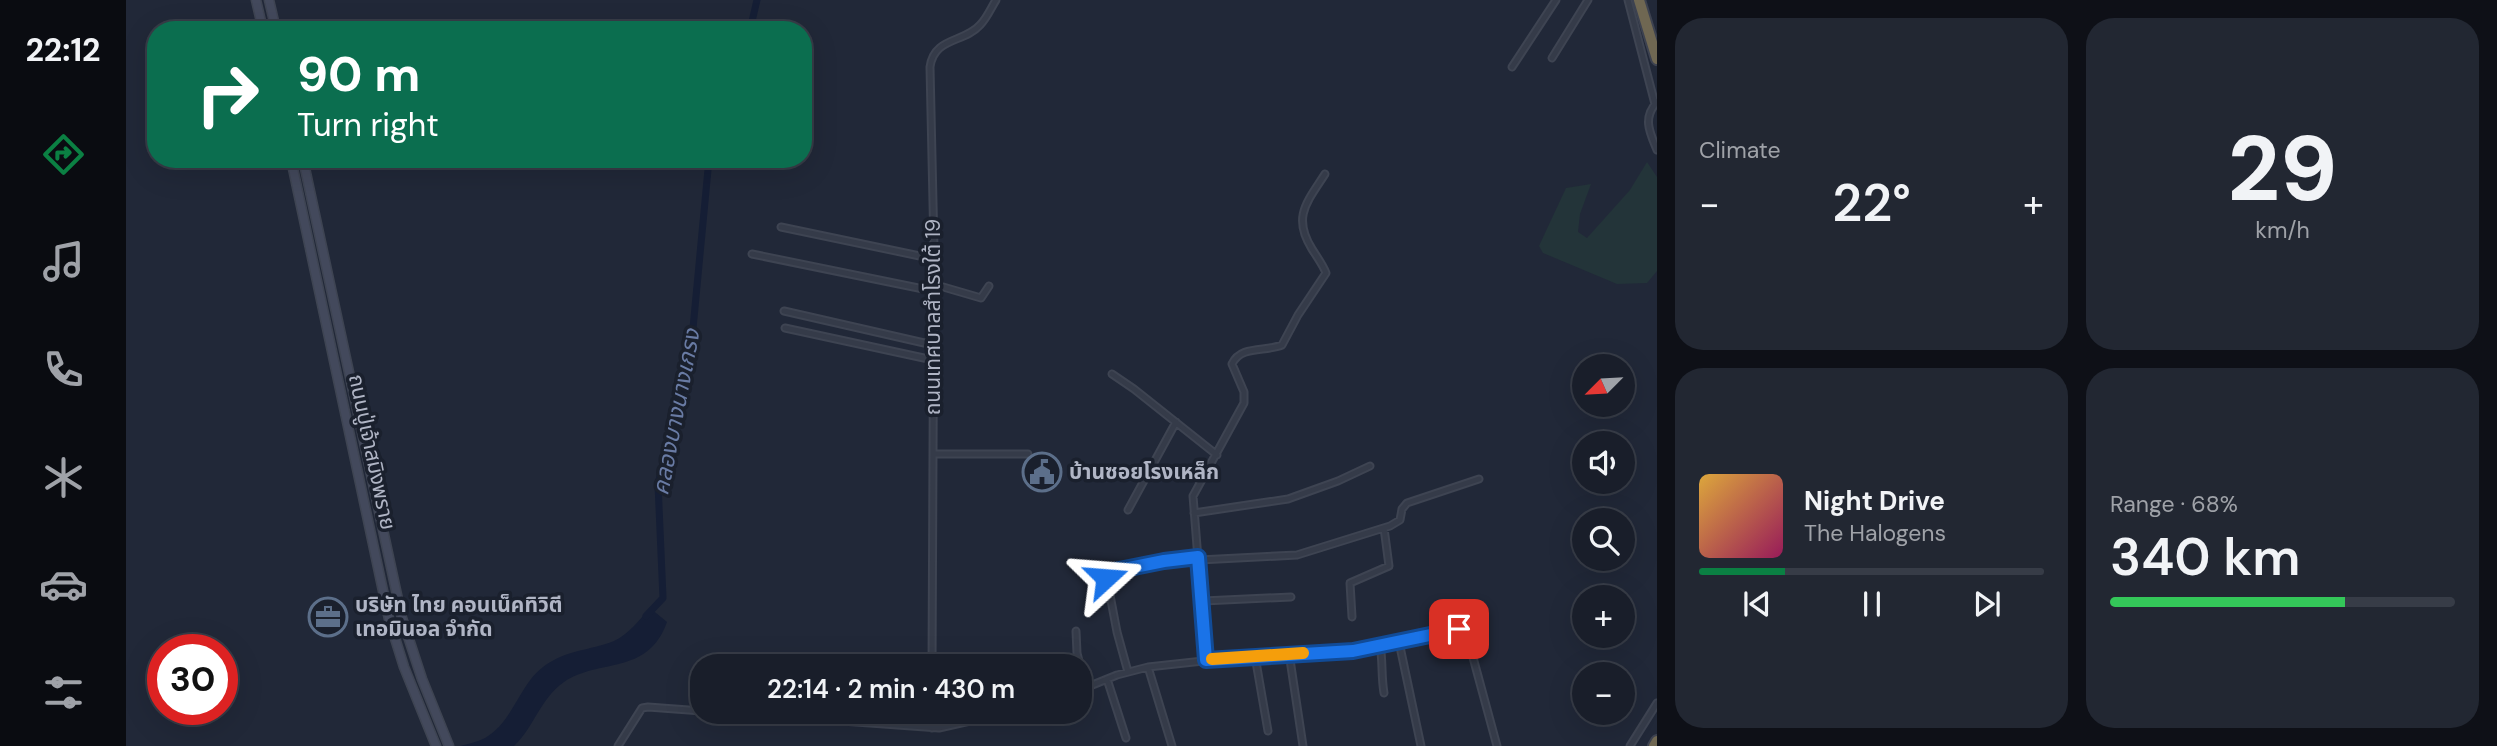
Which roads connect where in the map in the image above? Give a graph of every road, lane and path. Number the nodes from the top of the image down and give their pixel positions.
1 (256, 0) edge
2 (269, 0) edge
3 (996, 0) edge
4 (1556, 0) edge
5 (1588, 0) edge
6 (1628, 0) edge
7 (1639, 0) edge
8 (261, 21) edge
9 (274, 21) edge
10 (1552, 58) dead end
11 (1657, 59) edge
12 (1512, 67) dead end
13 (1656, 103) edge
14 (1657, 150) edge
15 (293, 168) edge
16 (305, 168) edge
17 (1325, 174) dead end
18 (781, 227) dead end
19 (752, 254) dead end
20 (933, 259) junction
21 (989, 286) dead end
22 (933, 288) junction
23 (784, 311) dead end
24 (785, 328) dead end
25 (933, 345) junction
26 (933, 360) junction
27 (1112, 374) dead end
28 (1176, 422) junction
29 (933, 454) junction
30 (1028, 454) dead end
31 (1217, 455) junction
32 (1370, 466) dead end
33 (1479, 479) dead end
34 (1128, 510) dead end
35 (1194, 513) junction
36 (1384, 528) junction
37 (1198, 558) junction
38 (1291, 597) dead end
39 (1203, 601) junction
40 (1352, 617) dead end
41 (1076, 631) dead end
42 (1399, 642) junction
43 (1380, 645) junction
44 (1289, 653) junction
45 (932, 654) edge
46 (1077, 654) edge
47 (1255, 656) junction
48 (1206, 660) junction
49 (1148, 667) junction
50 (1128, 672) junction
51 (1107, 679) junction
52 (1092, 685) edge
53 (1384, 693) dead end
54 (1657, 703) edge
55 (690, 710) edge
56 (881, 724) edge
57 (934, 724) edge
58 (960, 724) edge
59 (935, 728) junction
60 (1268, 731) dead end
61 (1126, 738) dead end
62 (1657, 741) edge
63 (436, 746) edge
64 (449, 746) edge
65 (618, 746) edge
66 (1172, 746) edge
67 (1303, 746) edge
68 (1421, 746) edge
69 (1497, 746) edge
70 (1630, 746) edge
71 (1654, 746) edge

1 - 8 main road
2 - 9 main road
3 - 20 street, ถนนเทศบาลสำโรงใต้ 19
4 - 12 street
5 - 10 street
6 - 13 street
7 - 11 highway
13 - 14 street
15 - 63 main road, ถนนปู่เจ้าสมิงพราย
16 - 64 main road, ถนนปู่เจ้าสมิงพราย
17 - 31 street
18 - 20 street
19 - 22 street
20 - 22 street, ถนนเทศบาลสำโรงใต้ 19
21 - 22 street
22 - 25 street, ถนนเทศบาลสำโรงใต้ 19
23 - 25 street
24 - 26 street
25 - 26 street, ถนนเทศบาลสำโรงใต้ 19
26 - 29 street, ถนนเทศบาลสำโรงใต้ 19
27 - 28 street
28 - 31 street
28 - 34 street
29 - 30 street
29 - 45 street, ถนนเทศบาลสำโรงใต้ 19
31 - 35 street
32 - 35 street
33 - 36 street
35 - 37 street
36 - 37 street
36 - 40 street
37 - 39 street
37 - 50 street
38 - 39 street
39 - 48 street
41 - 46 street
42 - 43 street
42 - 68 street
42 - 69 street
43 - 44 street
43 - 53 street
44 - 47 street
44 - 67 street
47 - 48 street
47 - 60 street
48 - 49 street
49 - 50 street
49 - 66 street
50 - 51 street
51 - 52 street
51 - 61 street
54 - 70 street
55 - 65 street
56 - 59 street
57 - 59 street
58 - 59 street
62 - 71 highway

